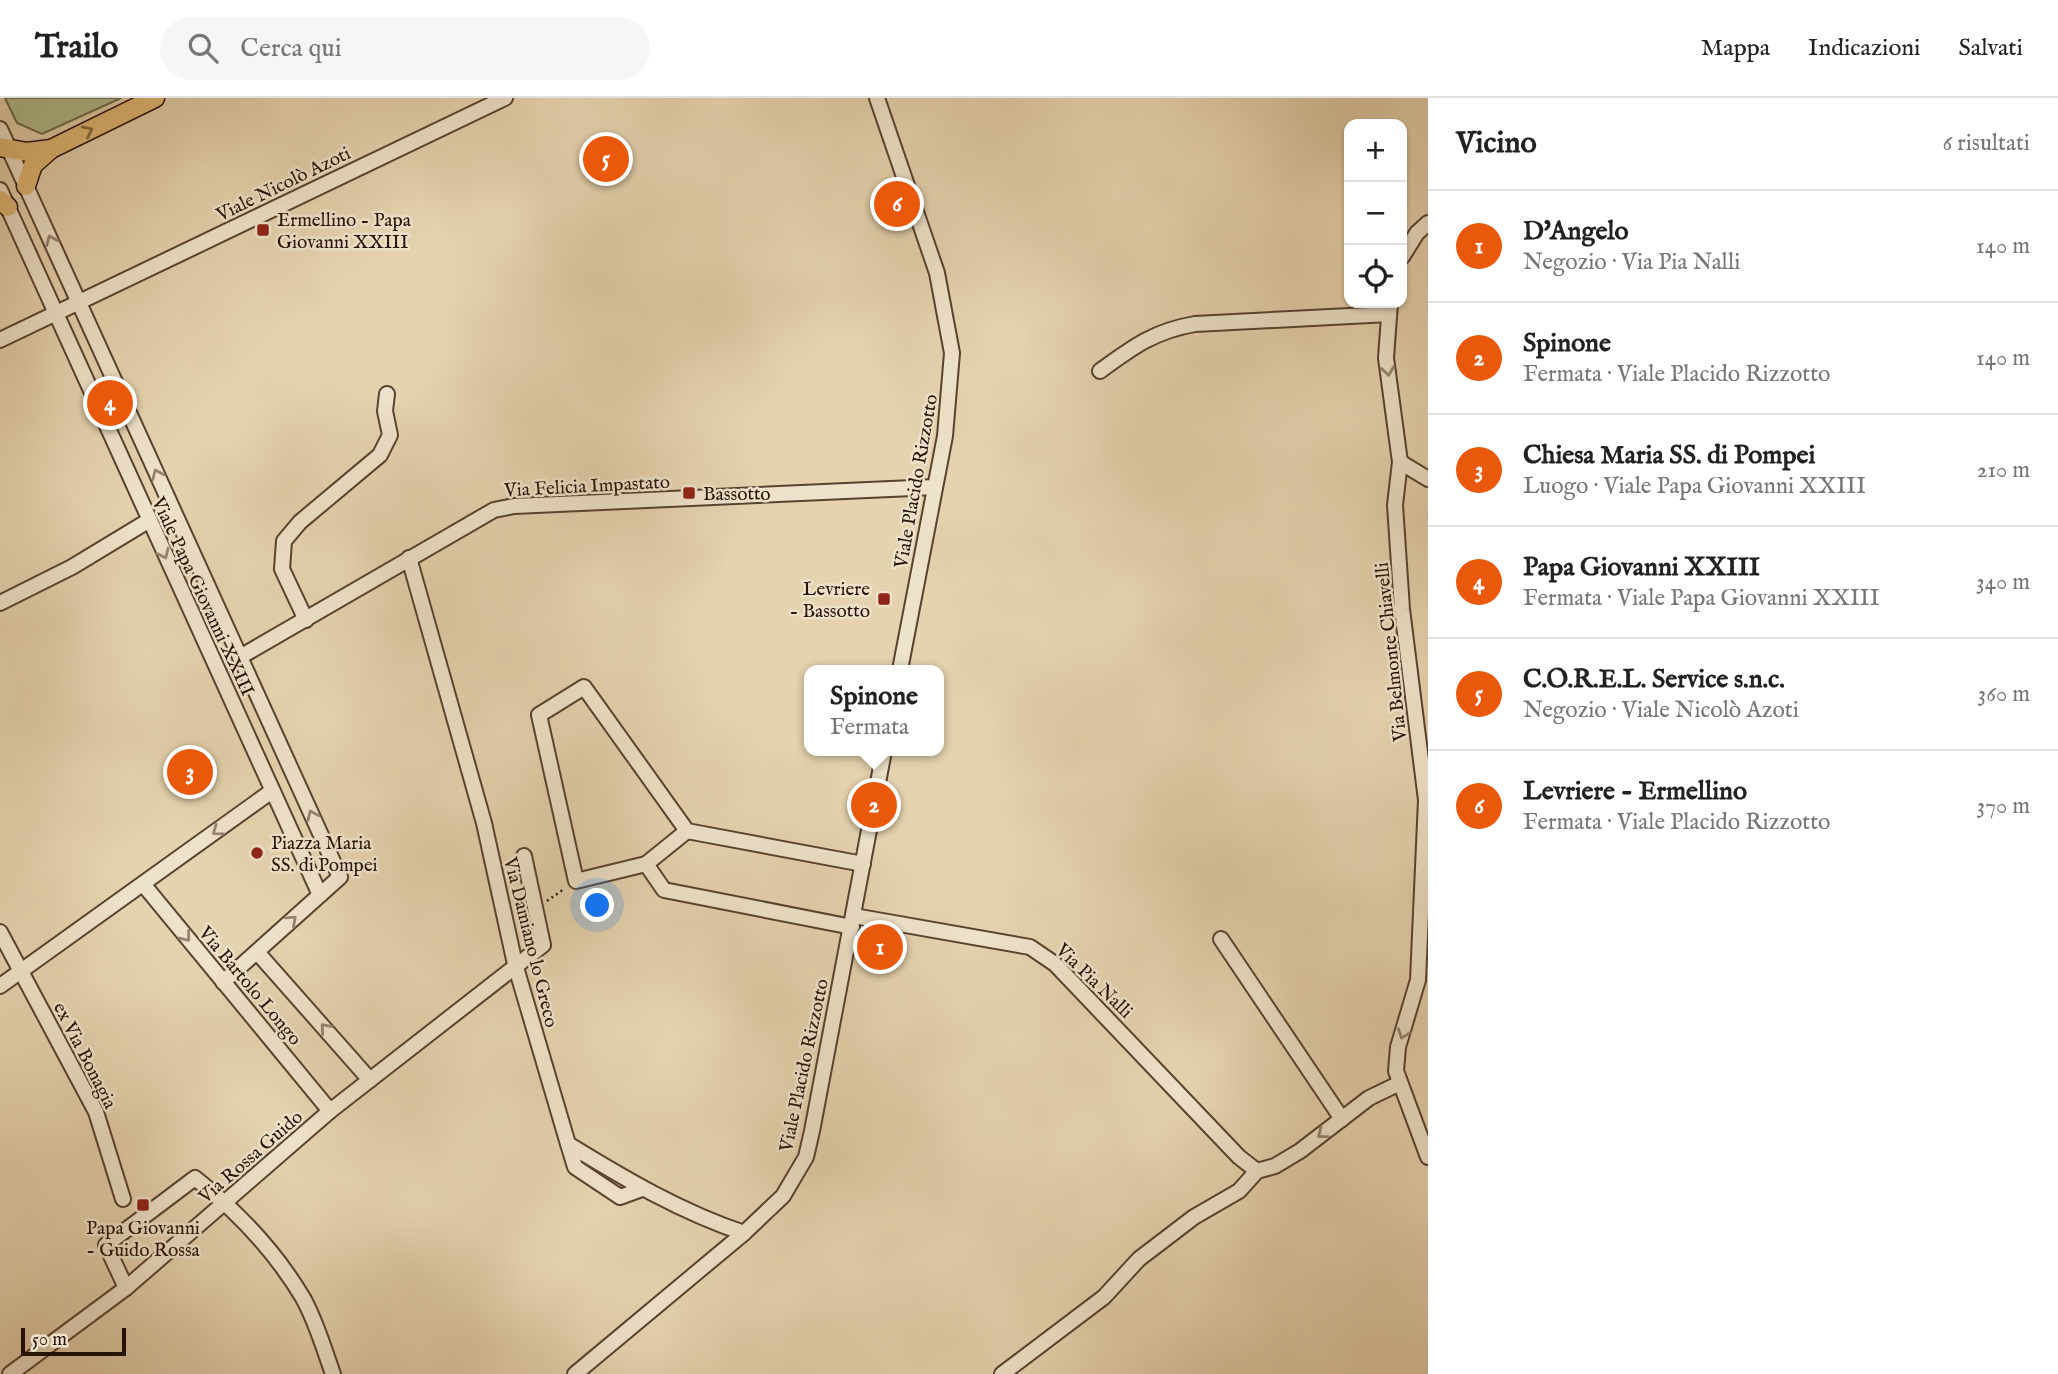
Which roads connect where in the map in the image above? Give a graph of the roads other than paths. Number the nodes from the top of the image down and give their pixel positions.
1 (155, 98) edge
2 (505, 98) edge
3 (877, 98) edge
4 (0, 129) edge
5 (5, 148) edge
6 (51, 149) junction
7 (26, 186) junction
8 (0, 190) edge
9 (4, 204) edge
10 (1428, 223) edge
11 (1407, 249) edge
12 (79, 303) junction
13 (1390, 308) edge
14 (56, 313) junction
15 (0, 340) edge
16 (1100, 371) dead end
17 (387, 394) dead end
18 (1400, 462) junction
19 (1428, 479) edge
20 (935, 488) junction
21 (148, 521) junction
22 (409, 558) junction
23 (0, 603) edge
24 (306, 620) junction
25 (240, 657) junction
26 (901, 665) edge
27 (1423, 730) edge
28 (883, 756) edge
29 (272, 791) junction
30 (687, 831) junction
31 (524, 856) dead end
32 (646, 864) junction
33 (863, 864) junction
34 (143, 884) junction
35 (320, 895) junction
36 (853, 921) junction
37 (0, 932) edge
38 (1221, 939) dead end
39 (257, 952) junction
40 (514, 964) junction
41 (21, 972) junction
42 (223, 982) junction
43 (0, 986) edge
44 (370, 1080) junction
45 (1400, 1083) junction
46 (330, 1111) junction
47 (1342, 1119) junction
48 (1428, 1157) edge
49 (1257, 1171) junction
50 (123, 1199) dead end
51 (226, 1203) junction
52 (744, 1233) junction
53 (126, 1288) junction
54 (9, 1374) edge
55 (333, 1374) edge
56 (575, 1374) edge
57 (1002, 1374) edge

6 -> 1 main road
2 - 12 street, Viale Nicolò Azoti
3 - 20 street, Viale Placido Rizzotto
4 - 5 street, Viale Papa Giovanni XXIII
5 - 6 main road
5 - 7 street, Viale Papa Giovanni XXIII
6 - 7 main road
12 -> 7 street, Viale Papa Giovanni XXIII
8 - 9 street, Viale Papa Giovanni XXIII
9 - 14 street, Viale Papa Giovanni XXIII
10 - 11 street
12 - 14 street, Viale Nicolò Azoti
25 -> 12 street, Viale Papa Giovanni XXIII
13 - 16 street
13 -> 18 street, Via Belmonte Chiavelli
14 - 15 street
14 - 21 street, Viale Papa Giovanni XXIII
17 - 24 street
18 - 19 street
18 - 27 street, Via Belmonte Chiavelli
20 - 22 street, Via Felicia Impastato
20 - 26 street, Viale Placido Rizzotto
21 - 23 street
21 -> 29 street, Viale Papa Giovanni XXIII
22 - 24 street, Via Felicia Impastato
22 - 40 street, Via Damiano lo Greco
24 - 25 street, Via Felicia Impastato
35 -> 25 street, Viale Papa Giovanni XXIII
27 -> 45 street, Via Belmonte Chiavelli
28 - 33 street, Viale Placido Rizzotto
29 -> 34 street
29 - 35 street, Viale Papa Giovanni XXIII
30 - 32 street
30 - 32 street
30 - 33 street
31 - 40 street, Via Rossa Guido
32 - 36 street, Via Pia Nalli
33 - 36 street, Viale Placido Rizzotto
34 - 41 street
34 -> 42 street, Via Bartolo Longo
39 -> 35 street
36 - 49 street, Via Pia Nalli
36 - 52 street, Viale Placido Rizzotto
37 - 41 street, ex Via Bonagia
38 - 47 street
39 - 42 street
44 -> 39 street
40 - 44 street, Via Rossa Guido
40 - 52 street, Via Damiano lo Greco
41 - 43 street
41 - 50 street, ex Via Bonagia
42 - 46 street, Via Bartolo Longo
44 - 46 street, Via Rossa Guido
45 - 47 street
45 - 48 street, Via Belmonte Chiavelli
46 - 51 street, Via Rossa Guido
47 -> 49 street
49 - 57 street
51 - 53 street, Via Rossa Guido
51 - 53 street
51 - 55 street
52 - 56 street, Viale Placido Rizzotto
53 - 54 street, Via Rossa Guido

